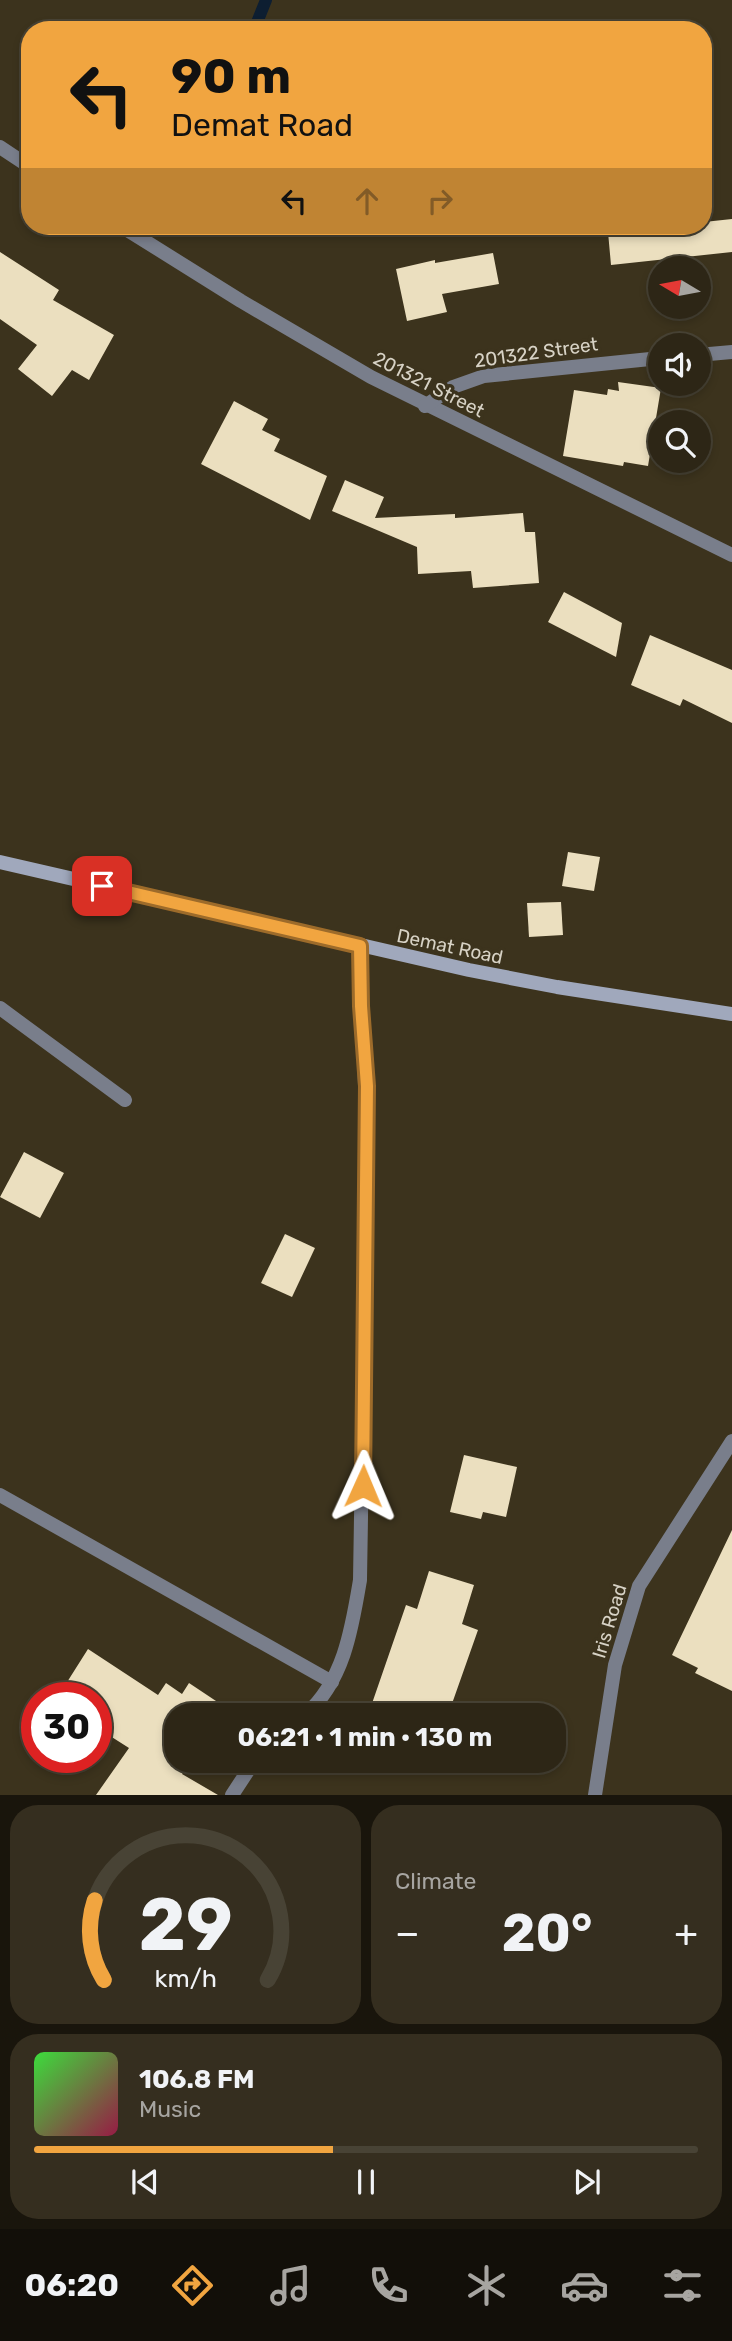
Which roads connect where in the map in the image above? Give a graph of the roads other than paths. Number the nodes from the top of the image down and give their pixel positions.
1 (0, 148) edge
2 (21, 161) edge
3 (135, 235) edge
4 (732, 352) edge
5 (711, 354) edge
6 (648, 359) edge
7 (425, 406) junction
8 (732, 555) edge
9 (0, 862) edge
10 (360, 946) junction
11 (0, 1008) edge
12 (732, 1014) edge
13 (125, 1100) dead end
14 (732, 1441) edge
15 (0, 1495) edge
16 (332, 1682) junction
17 (317, 1703) edge
18 (246, 1773) edge
19 (232, 1795) edge
20 (595, 1795) edge

1 - 2 street
3 - 7 street, 201321 Street
4 - 5 street
6 - 7 street, 201322 Street
7 - 8 street, 201321 Street
9 - 10 street, Demat Road
10 - 12 street, Demat Road
10 - 16 street
11 - 13 street
14 - 20 street, Iris Road
15 - 16 street
16 - 17 street
18 - 19 street

